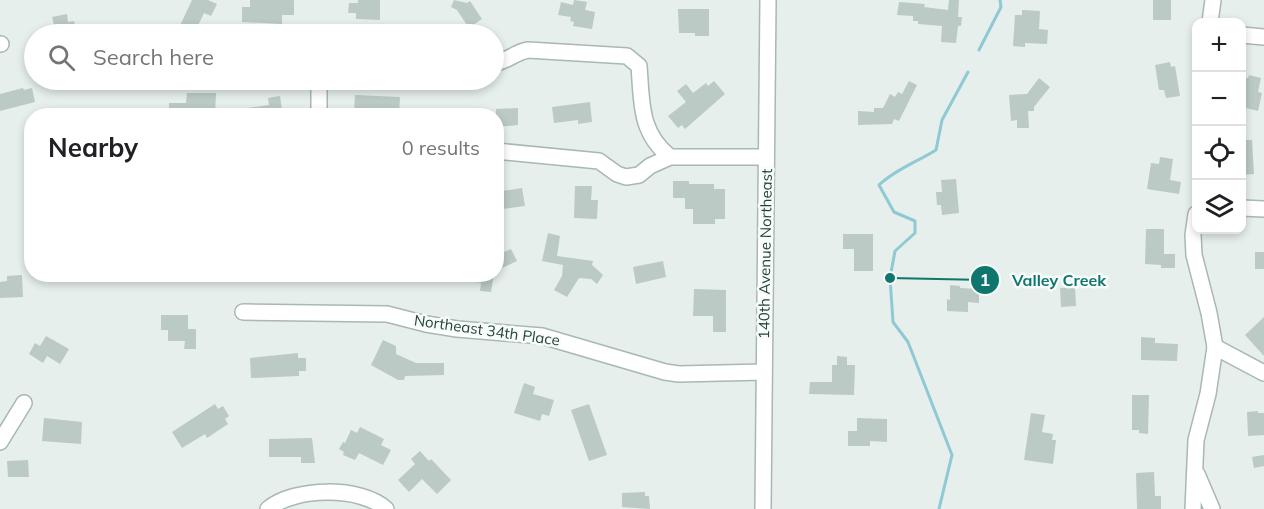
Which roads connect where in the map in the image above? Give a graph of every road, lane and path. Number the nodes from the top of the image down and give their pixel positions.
1 (768, 0) edge
2 (1213, 0) edge
3 (1211, 18) edge
4 (1246, 36) edge
5 (1264, 38) edge
6 (504, 61) edge
7 (319, 90) edge
8 (320, 108) edge
9 (504, 152) edge
10 (670, 157) junction
11 (766, 157) junction
12 (1246, 208) edge
13 (1264, 209) edge
14 (1193, 234) edge
15 (243, 312) dead end
16 (1215, 347) junction
17 (764, 372) junction
18 (1264, 373) edge
19 (24, 403) dead end
20 (0, 442) edge
21 (1196, 472) junction
22 (268, 509) edge
23 (386, 509) edge
24 (762, 509) edge
25 (1193, 509) edge
26 (1212, 509) edge

1 - 11 street, 140th Avenue Northeast
2 - 3 street
4 - 5 street
6 - 10 street
7 - 8 street
9 - 10 street
10 - 11 street
11 - 17 street, 140th Avenue Northeast
12 - 13 street
14 - 16 street
15 - 17 street, Northeast 34th Place
16 - 18 street
16 - 21 street
17 - 24 street, 140th Avenue Northeast
19 - 20 street
21 - 25 street
21 - 26 street
22 - 23 street

